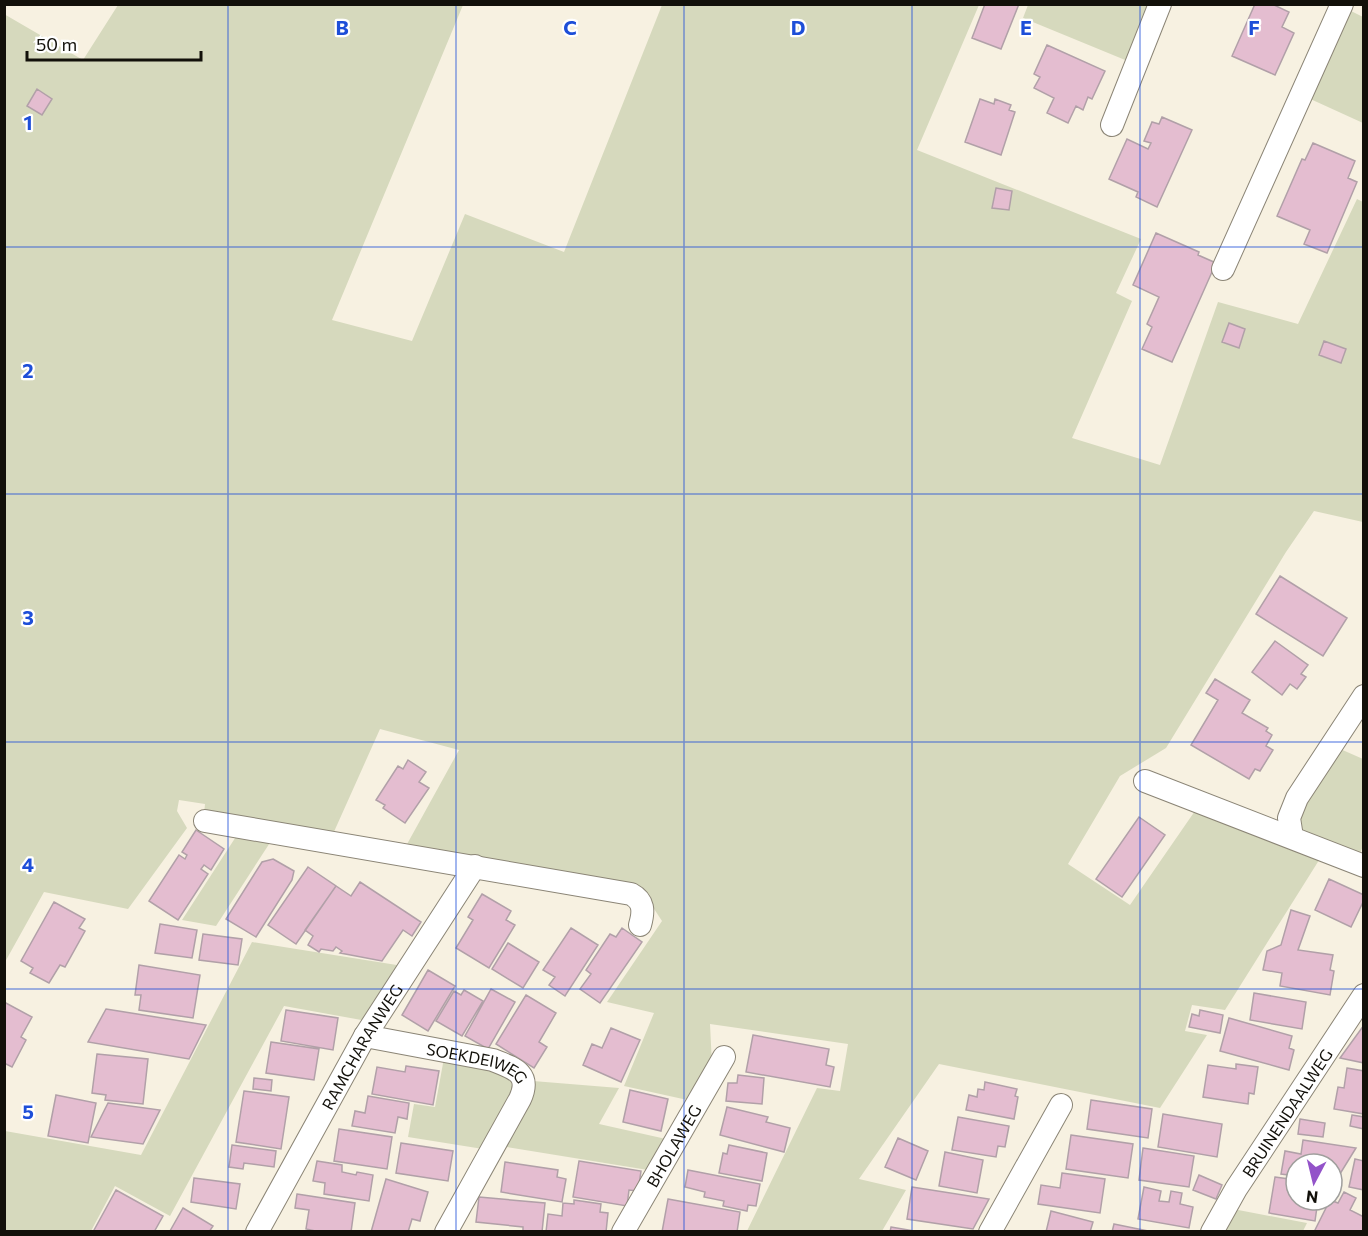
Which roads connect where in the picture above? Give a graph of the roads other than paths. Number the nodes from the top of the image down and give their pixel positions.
1 (1160, 4) edge
2 (1342, 4) edge
3 (1112, 125) dead end
4 (1223, 269) dead end
5 (1364, 696) edge
6 (1145, 781) dead end
7 (205, 821) dead end
8 (1292, 837) junction
9 (475, 866) junction
10 (1364, 866) edge
11 (640, 925) dead end
12 (1364, 995) edge
13 (365, 1036) junction
14 (724, 1057) dead end
15 (1061, 1105) dead end
16 (257, 1232) edge
17 (446, 1232) edge
18 (623, 1232) edge
19 (990, 1232) edge
20 (1212, 1232) edge

1 - 3 street
2 - 4 street
5 - 8 street
6 - 8 street
7 - 9 street
8 - 10 street
9 - 11 street
9 - 13 street, RAMCHARANWEG
12 - 20 street, BRUINENDAALWEG
13 - 16 street, RAMCHARANWEG
13 - 17 street, SOEKDEIWEG
14 - 18 street, BHOLAWEG
15 - 19 street

